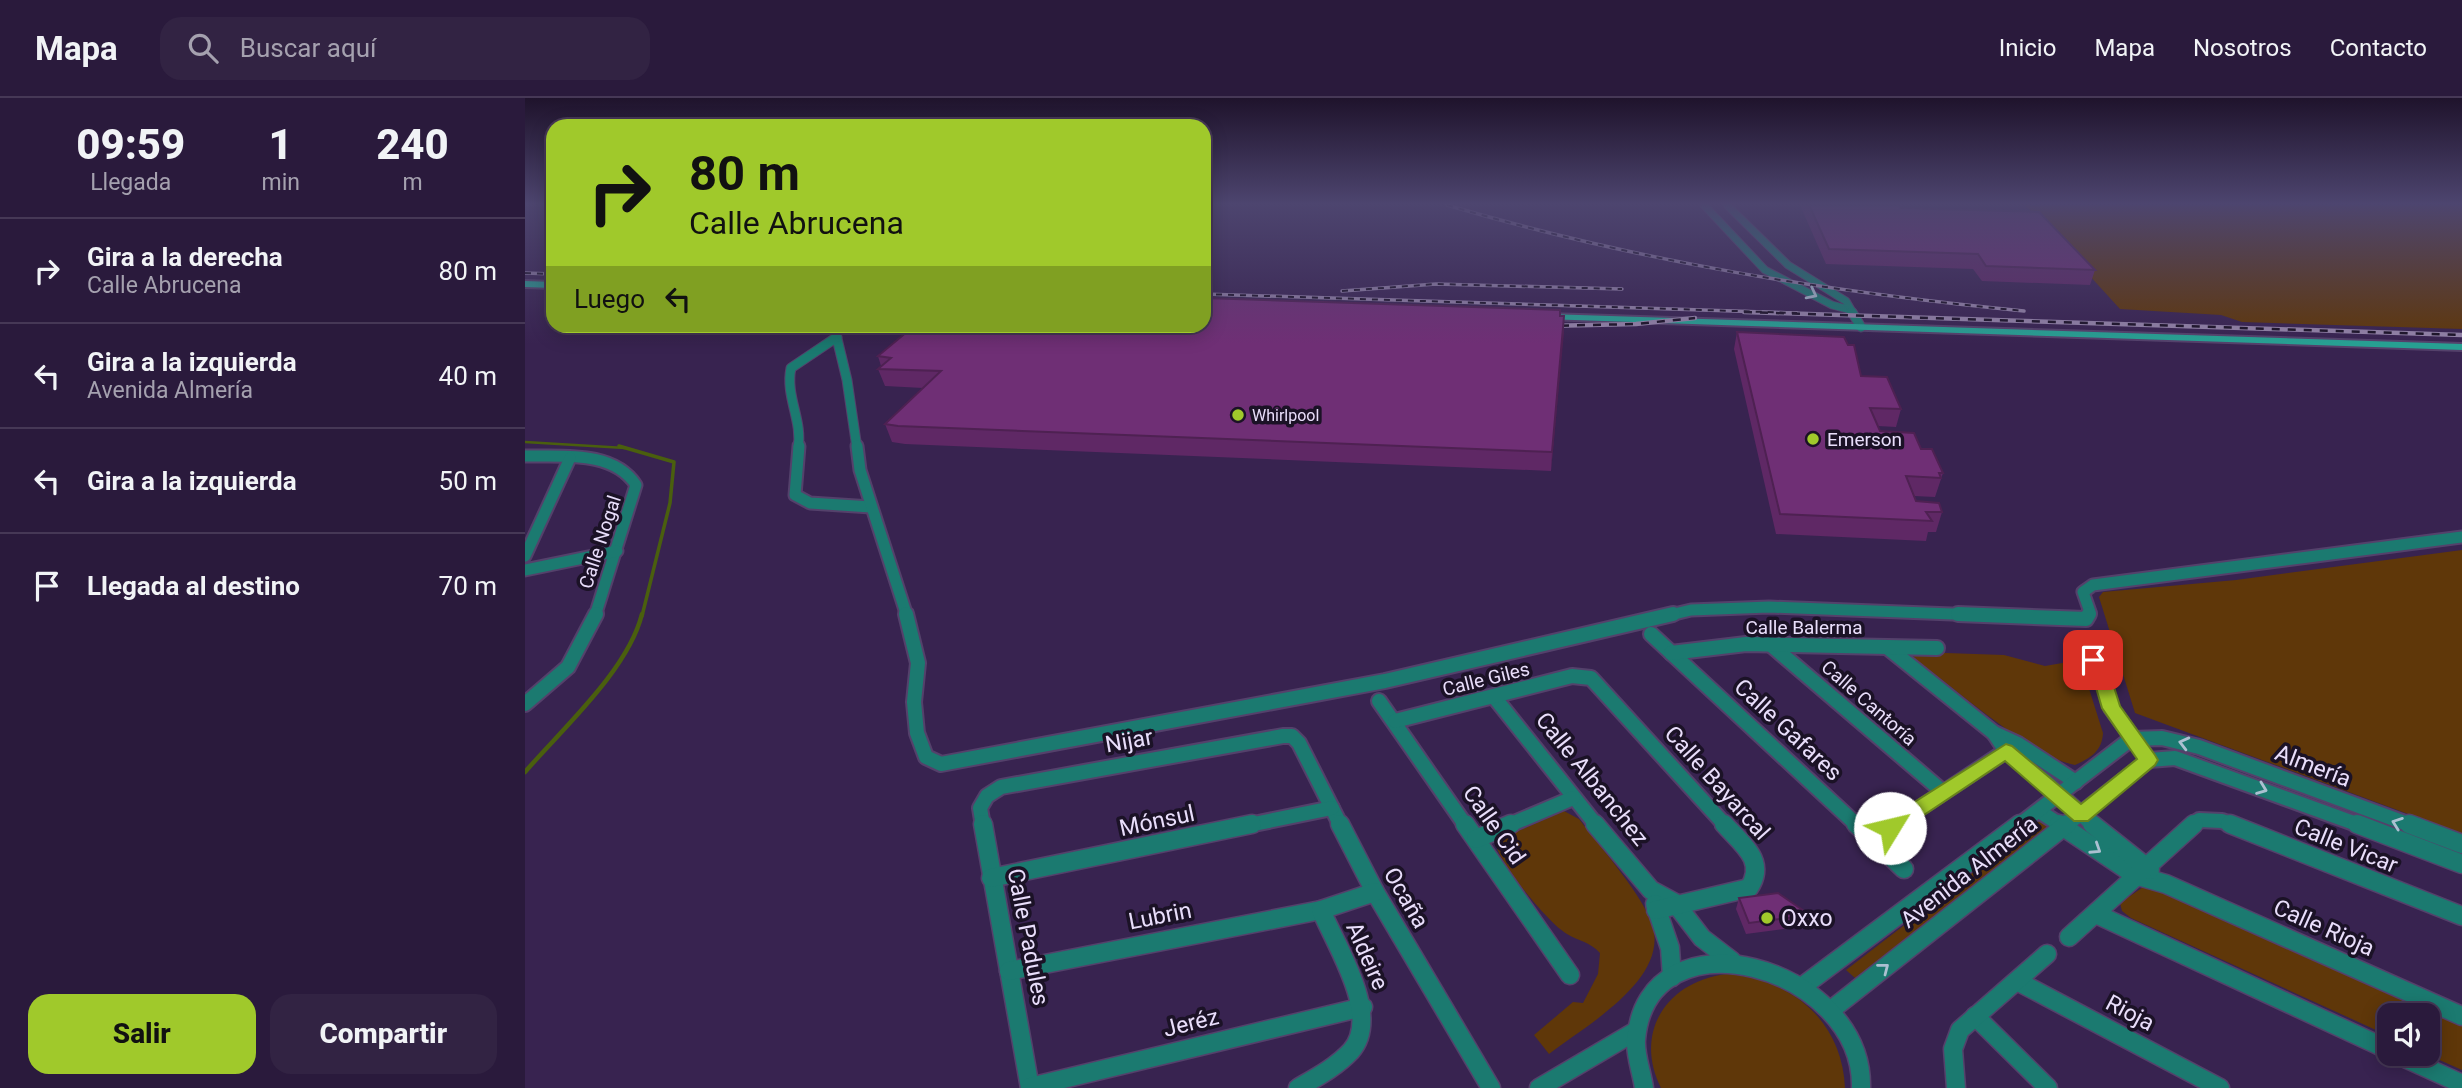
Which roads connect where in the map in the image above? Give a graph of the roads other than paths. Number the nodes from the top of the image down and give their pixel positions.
1 (1747, 251) edge
2 (1772, 251) edge
3 (525, 284) edge
4 (546, 285) edge
5 (1851, 310) junction
6 (1532, 316) edge
7 (1861, 327) junction
8 (833, 333) edge
9 (835, 333) edge
10 (2462, 347) edge
11 (525, 456) edge
12 (570, 458) junction
13 (871, 508) junction
14 (2462, 537) edge
15 (617, 551) junction
16 (525, 556) edge
17 (525, 570) edge
18 (1651, 634) dead end
19 (1770, 644) junction
20 (1887, 647) junction
21 (1937, 648) dead end
22 (1671, 653) junction
23 (2080, 653) dead end
24 (1586, 676) joint
25 (1495, 698) junction
26 (1379, 701) dead end
27 (525, 704) edge
28 (1395, 721) junction
29 (1283, 736) joint
30 (2139, 738) junction
31 (2012, 747) junction
32 (2149, 760) junction
33 (2076, 782) junction
34 (1942, 790) junction
35 (2059, 794) junction
36 (986, 796) joint
37 (1573, 798) junction
38 (1332, 808) junction
39 (2039, 811) junction
40 (2081, 815) junction
41 (2212, 819) joint
42 (2063, 828) junction
43 (1476, 839) junction
44 (1873, 840) junction
45 (2462, 844) edge
46 (2462, 864) edge
47 (1904, 869) dead end
48 (2140, 870) junction
49 (991, 878) junction
50 (2166, 884) joint
51 (1651, 890) junction
52 (1375, 891) junction
53 (1675, 903) junction
54 (1656, 909) junction
55 (1321, 910) junction
56 (2096, 914) junction
57 (2462, 916) edge
58 (2069, 937) dead end
59 (2047, 954) dead end
60 (1733, 961) junction
61 (1009, 971) junction
62 (1570, 975) dead end
63 (1672, 977) junction
64 (2017, 981) junction
65 (1803, 986) junction
66 (1363, 1007) junction
67 (1831, 1010) junction
68 (1975, 1016) junction
69 (2462, 1016) edge
70 (1636, 1031) junction
71 (2377, 1044) edge
72 (2422, 1066) edge
73 (2462, 1084) edge
74 (1030, 1088) edge
75 (1298, 1088) edge
76 (1491, 1088) edge
77 (1539, 1088) edge
78 (1644, 1088) edge
79 (1861, 1088) edge
80 (1956, 1088) edge
81 (2048, 1088) edge
82 (2220, 1088) edge

1 -> 5 street
2 - 5 street
3 - 4 street
5 - 7 street
6 - 7 street
7 - 10 street
8 - 13 street
9 - 13 street
11 - 12 street, Calle Nogal
12 - 15 street, Calle Nogal
12 - 16 street
13 - 14 street
15 - 17 street
15 - 27 street, Calle Nogal
18 - 22 street, Calle Gafares
19 - 20 street, Calle Balerma
19 - 22 street, Calle Balerma
19 - 34 street, Calle Cantoría
20 - 21 street, Calle Balerma
20 - 31 street
22 - 44 street, Calle Gafares
23 - 30 street
24 - 25 street, Calle Giles
24 - 53 street, Calle Bayarcal
25 - 28 street, Calle Giles
25 - 37 street, Calle Albanchez
26 - 28 street, Calle Cid
28 - 43 street, Calle Cid
29 - 36 street, Nijar
29 - 38 street, Ocaña
30 - 32 street
30 - 33 street, Avenida Almería
45 -> 30 street, Almería
31 - 33 street
31 - 34 street
31 - 35 street, Calle Rioja
32 - 40 street, Avenida Almería
32 -> 46 street, Almería
33 - 35 street, Avenida Almería
34 - 44 street
35 - 39 street, Avenida Almería
35 - 40 street, Calle Rioja
36 - 49 street, Calle Padules
37 - 43 street
37 - 51 street, Calle Albanchez
38 - 49 street, Mónsul
38 - 52 street, Ocaña
39 - 42 street, Calle Rioja
39 - 65 street, Avenida Almería
40 - 42 street, Avenida Almería
40 - 48 street, Calle Rioja
41 - 48 street
41 - 57 street, Calle Vicar
42 -> 48 street, Calle Rioja
67 -> 42 street, Avenida Almería
43 - 62 street, Calle Cid
44 - 47 street, Calle Gafares
48 - 50 street, Calle Rioja
48 - 56 street
49 - 61 street, Calle Padules
50 - 69 street, Calle Rioja
51 - 53 street, Calle Albanchez
51 - 54 street, Calle Albanchez
52 - 55 street, Aldeire
52 - 76 street, Ocaña
53 - 54 street, Calle Bayarcal
53 - 60 street, Calle Albanchez
54 - 63 street, Calle Albanchez
55 - 61 street, Lubrin
55 - 66 street, Aldeire
56 - 58 street
56 - 71 street
59 - 64 street
60 - 63 street
60 - 65 street
61 - 74 street, Calle Padules
63 - 70 street
64 - 68 street
64 - 82 street, Rioja
65 - 67 street
66 - 74 street, Jeréz
66 - 75 street, Aldeire
67 - 79 street
68 - 80 street
68 - 81 street
70 - 77 street
70 - 78 street
72 - 73 street

